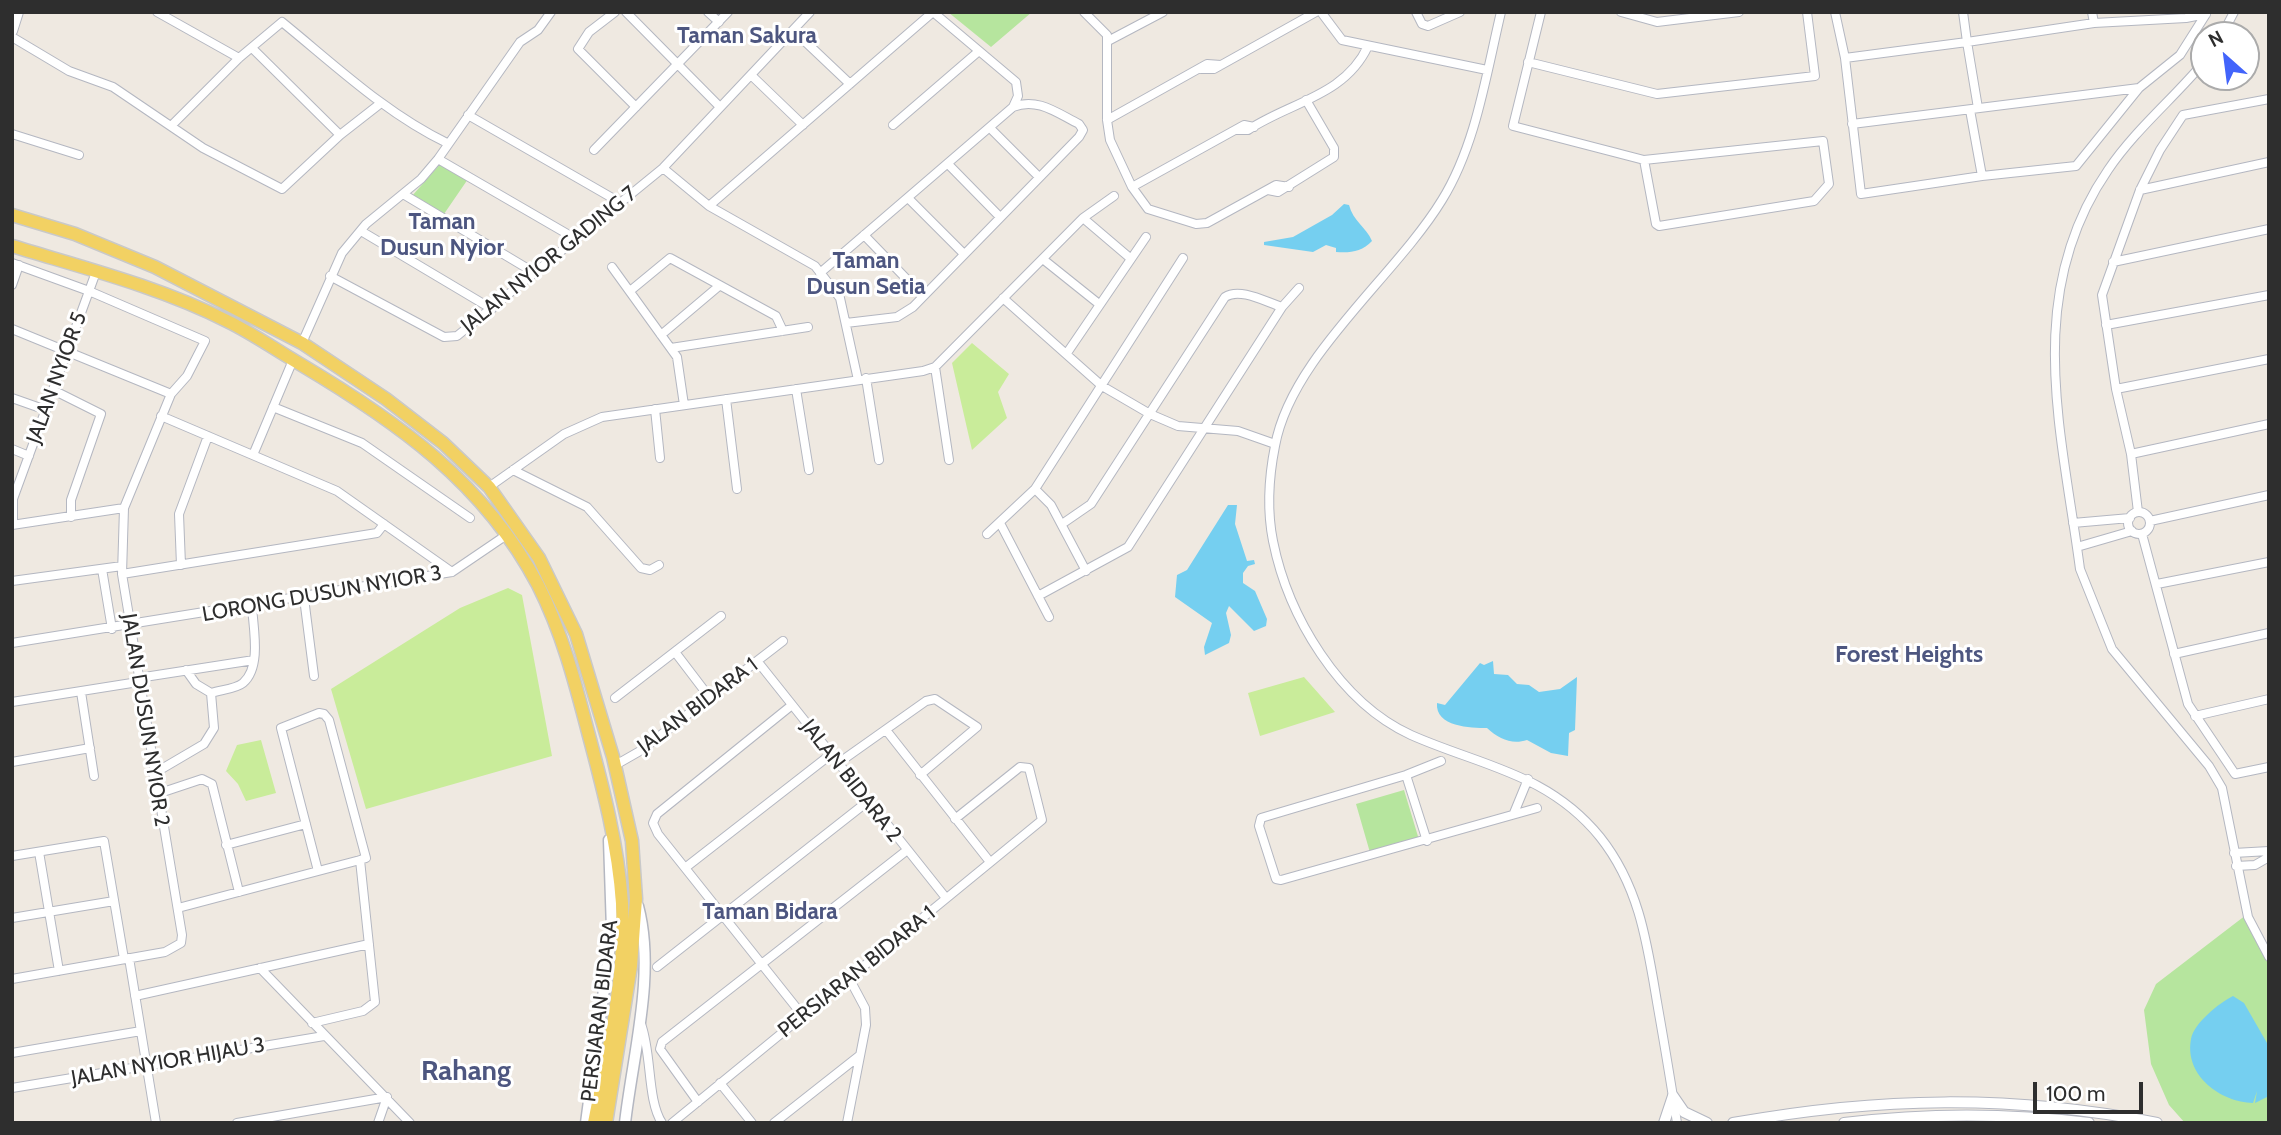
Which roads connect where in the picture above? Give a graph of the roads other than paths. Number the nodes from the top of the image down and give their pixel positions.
1 (18, 12) edge
2 (157, 12) edge
3 (551, 12) edge
4 (615, 12) edge
5 (626, 12) edge
6 (708, 12) edge
7 (728, 12) edge
8 (810, 12) edge
9 (933, 12) edge
10 (1084, 12) edge
11 (1163, 12) edge
12 (1319, 12) edge
13 (1416, 12) edge
14 (1460, 12) edge
15 (1501, 12) edge
16 (1541, 12) edge
17 (1621, 12) edge
18 (1739, 12) edge
19 (1807, 12) edge
20 (1835, 12) edge
21 (1963, 12) edge
22 (2092, 12) edge
23 (2205, 13) edge
24 (719, 22) junction
25 (2094, 23) junction
26 (793, 30) junction
27 (12, 31) edge
28 (12, 37) edge
29 (1108, 41) junction
30 (1967, 42) junction
31 (1368, 46) junction
32 (252, 48) junction
33 (979, 51) junction
34 (239, 58) junction
35 (1844, 58) junction
36 (1528, 62) junction
37 (677, 65) junction
38 (1487, 70) junction
39 (751, 75) junction
40 (2190, 77) edge
41 (850, 84) junction
42 (2139, 88) junction
43 (2269, 99) edge
44 (1306, 100) junction
45 (381, 103) junction
46 (636, 107) junction
47 (720, 107) junction
48 (1013, 107) junction
49 (1974, 109) junction
50 (468, 115) junction
51 (1107, 120) junction
52 (803, 124) junction
53 (1852, 124) junction
54 (893, 125) dead end
55 (171, 126) junction
56 (990, 128) junction
57 (12, 134) edge
58 (340, 135) junction
59 (447, 143) junction
60 (594, 150) dead end
61 (79, 155) dead end
62 (438, 159) junction
63 (1644, 160) junction
64 (2269, 162) edge
65 (948, 164) junction
66 (663, 168) junction
67 (1982, 176) junction
68 (1039, 177) junction
69 (1132, 187) junction
70 (2140, 190) junction
71 (403, 194) junction
72 (1114, 196) dead end
73 (908, 198) junction
74 (621, 203) junction
75 (709, 206) junction
76 (12, 215) edge
77 (1000, 217) junction
78 (1083, 218) junction
79 (2269, 229) edge
80 (361, 231) junction
81 (864, 235) junction
82 (1146, 237) dead end
83 (576, 239) junction
84 (12, 246) edge
85 (964, 254) junction
86 (1130, 258) junction
87 (1183, 258) dead end
88 (1044, 260) junction
89 (2113, 262) junction
90 (16, 264) edge
91 (612, 267) dead end
92 (96, 272) junction
93 (535, 273) junction
94 (820, 273) junction
95 (330, 276) junction
96 (12, 285) edge
97 (719, 286) junction
98 (1299, 288) dead end
99 (89, 290) junction
100 (630, 292) junction
101 (2269, 295) edge
102 (923, 296) junction
103 (1003, 298) junction
104 (1099, 304) junction
105 (1282, 307) junction
106 (492, 309) junction
107 (846, 323) junction
108 (2106, 325) junction
109 (808, 327) dead end
110 (12, 329) edge
111 (783, 331) junction
112 (661, 335) junction
113 (302, 343) junction
114 (671, 348) junction
115 (68, 350) junction
116 (1066, 354) junction
117 (2269, 359) edge
118 (293, 360) junction
119 (935, 367) junction
120 (862, 379) junction
121 (1102, 386) junction
122 (796, 389) junction
123 (2116, 389) junction
124 (53, 390) junction
125 (171, 394) junction
126 (12, 398) edge
127 (726, 399) junction
128 (684, 405) junction
129 (273, 407) junction
130 (655, 409) junction
131 (46, 410) junction
132 (1150, 414) junction
133 (160, 416) junction
134 (2269, 424) edge
135 (1206, 429) junction
136 (208, 436) junction
137 (1275, 444) junction
138 (12, 449) edge
139 (2131, 454) junction
140 (253, 455) junction
141 (29, 456) junction
142 (660, 458) dead end
143 (879, 460) dead end
144 (949, 460) dead end
145 (513, 470) junction
146 (809, 470) dead end
147 (489, 487) junction
148 (737, 489) dead end
149 (1035, 489) junction
150 (2269, 495) edge
151 (124, 508) junction
152 (2138, 512) junction
153 (71, 517) junction
154 (470, 517) dead end
155 (2130, 518) junction
156 (2150, 522) junction
157 (1000, 523) junction
158 (2073, 523) junction
159 (384, 524) junction
160 (1062, 524) junction
161 (13, 525) edge
162 (2132, 531) junction
163 (987, 534) dead end
164 (2142, 534) junction
165 (505, 536) junction
166 (2077, 547) junction
167 (2269, 562) edge
168 (181, 565) junction
169 (659, 565) dead end
170 (102, 569) junction
171 (122, 570) junction
172 (1086, 571) junction
173 (452, 572) junction
174 (12, 581) edge
175 (2157, 584) junction
176 (1038, 596) junction
177 (304, 598) junction
178 (252, 606) junction
179 (721, 616) dead end
180 (1049, 617) dead end
181 (129, 626) junction
182 (112, 628) junction
183 (2269, 633) edge
184 (783, 641) dead end
185 (12, 643) edge
186 (675, 652) junction
187 (2174, 654) junction
188 (254, 660) junction
189 (758, 662) junction
190 (186, 670) junction
191 (314, 676) dead end
192 (138, 680) junction
193 (81, 692) junction
194 (211, 693) junction
195 (615, 698) dead end
196 (710, 698) junction
197 (2269, 699) edge
198 (12, 702) edge
199 (792, 705) junction
200 (2194, 716) junction
201 (886, 730) junction
202 (90, 748) junction
203 (830, 755) junction
204 (613, 757) junction
205 (1441, 761) dead end
206 (12, 762) edge
207 (837, 764) junction
208 (2269, 767) edge
209 (153, 774) junction
210 (920, 775) junction
211 (1406, 775) junction
212 (94, 776) dead end
213 (1528, 779) junction
214 (157, 794) junction
215 (867, 802) junction
216 (1537, 808) dead end
217 (1514, 813) junction
218 (608, 816) junction
219 (955, 819) junction
220 (306, 824) junction
221 (1427, 841) junction
222 (226, 845) junction
223 (906, 851) junction
224 (39, 852) junction
225 (2269, 852) edge
226 (2234, 853) junction
227 (12, 856) edge
228 (2269, 857) edge
229 (363, 859) junction
230 (990, 862) junction
231 (2236, 866) junction
232 (685, 868) junction
233 (318, 871) junction
234 (239, 892) junction
235 (946, 898) junction
236 (636, 900) junction
237 (114, 901) junction
238 (178, 908) junction
239 (49, 912) junction
240 (724, 916) junction
241 (12, 918) edge
242 (369, 944) junction
243 (2269, 957) edge
244 (126, 958) junction
245 (761, 964) junction
246 (657, 967) dead end
247 (260, 968) junction
248 (59, 971) junction
249 (849, 978) junction
250 (12, 979) edge
251 (135, 996) junction
252 (803, 1016) junction
253 (639, 1020) junction
254 (312, 1023) junction
255 (141, 1031) junction
256 (324, 1035) junction
257 (12, 1053) edge
258 (859, 1056) junction
259 (633, 1058) junction
260 (651, 1062) junction
261 (147, 1066) junction
262 (720, 1083) junction
263 (12, 1088) edge
264 (1673, 1096) junction
265 (387, 1097) junction
266 (698, 1102) junction
267 (305, 1111) junction
268 (673, 1122) edge
269 (156, 1123) edge
270 (237, 1123) edge
271 (302, 1123) edge
272 (378, 1123) edge
273 (411, 1123) edge
274 (586, 1123) edge
275 (594, 1123) edge
276 (606, 1123) edge
277 (625, 1123) edge
278 (662, 1123) edge
279 (752, 1123) edge
280 (774, 1123) edge
281 (847, 1123) edge
282 (1664, 1123) edge
283 (1677, 1123) edge
284 (1707, 1123) edge
285 (1733, 1123) edge
286 (1844, 1123) edge
287 (2089, 1123) edge
288 (2157, 1123) edge

1 - 27 street
2 - 34 street
3 - 50 street
4 - 46 street
5 - 37 street
6 - 24 street
7 - 24 street
8 - 26 street, JALAN NYIOR GADING 7
9 - 33 street
9 - 41 street
10 - 29 street
11 - 29 street
12 - 31 street
12 - 51 street
13 - 14 street
15 - 38 street
16 - 36 street
17 - 18 street
19 - 36 street
20 - 35 street
21 - 30 street
22 - 25 street
23 - 25 street
23 - 42 street
24 - 37 street
25 - 30 street
26 - 39 street, JALAN NYIOR GADING 7
26 - 41 street
28 - 55 street
29 - 51 street
30 - 35 street
30 - 49 street
31 - 38 street
31 - 44 street
32 - 34 street
32 - 45 street
32 - 58 street
33 - 48 street
33 - 54 street
34 - 55 street
35 - 53 street
36 - 63 street
37 - 46 street
37 - 47 street
38 - 137 street
39 - 47 street, JALAN NYIOR GADING 7
39 - 52 street
40 - 158 street
41 - 52 street
42 - 49 street
42 - 67 street
43 - 70 street
44 - 69 street
44 - 69 street
45 - 58 street
45 - 59 street
46 - 60 street
47 - 66 street, JALAN NYIOR GADING 7
48 - 56 street
48 - 68 street
49 - 53 street
49 - 67 street
50 - 59 street
50 - 74 street
51 - 69 street
52 - 75 street
53 - 67 street
55 - 58 street
56 - 65 street
56 - 68 street
57 - 61 street
59 - 62 street
62 - 71 street
62 - 83 street
63 - 63 street
64 - 70 street
65 - 73 street
65 - 77 street
66 - 74 street, JALAN NYIOR GADING 7
66 - 75 street
68 - 77 street
70 - 89 street
71 - 80 street
71 - 93 street
72 - 78 street
73 - 81 street
73 - 85 street
74 - 83 street, JALAN NYIOR GADING 7
75 - 94 street
76 - 113 main road
77 - 85 street
78 - 86 street
78 - 88 street
79 - 89 street
80 - 95 street
80 - 106 street
81 - 94 street
81 - 102 street
82 - 86 street
83 - 93 street, JALAN NYIOR GADING 7
84 - 92 main road, PERSIARAN BIDARA
85 - 102 street
86 - 104 street
87 - 121 street
88 - 103 street
88 - 104 street
89 - 108 street
90 - 96 street
90 - 99 street
91 - 100 street
92 - 99 street, JALAN NYIOR 5
92 - 118 main road, PERSIARAN BIDARA
93 - 106 street, JALAN NYIOR GADING 7
94 - 107 street
95 - 106 street, JALAN NYIOR GADING 7
95 - 113 street
97 - 100 street
97 - 111 street
97 - 112 street
98 - 105 street
99 - 115 street, JALAN NYIOR 5
99 - 125 street, JALAN DUSUN NYIOR 2
100 - 112 street
101 - 108 street
102 - 107 street
103 - 116 street
103 - 119 street
104 - 116 street
105 - 132 street
105 - 135 street
107 - 120 street
108 - 123 street
109 - 111 street
110 - 115 street
111 - 114 street
112 - 114 street
113 - 147 main road
114 - 128 street
115 - 124 street, JALAN NYIOR 5
115 - 125 street
116 - 121 street
117 - 123 street
118 - 129 street
118 - 165 main road, PERSIARAN BIDARA
119 - 120 street
119 - 144 street
120 - 122 street
120 - 143 street
121 - 132 street
121 - 149 street
122 - 127 street
122 - 146 street
123 - 139 street
124 - 131 street, JALAN NYIOR 5
124 - 153 street
125 - 133 street, JALAN DUSUN NYIOR 2
126 - 131 street
127 - 128 street
127 - 148 street
128 - 130 street
129 - 140 street
129 - 154 street
130 - 142 street
130 - 145 street
131 - 141 street, JALAN NYIOR 5
132 - 135 street
132 - 160 street
133 - 136 street
133 - 151 street, JALAN DUSUN NYIOR 2
134 - 139 street
135 - 137 street
135 - 172 street
136 - 140 street
136 - 168 street
137 - 213 street
138 - 141 street
139 - 152 street
140 - 159 street
141 - 161 street, JALAN NYIOR 5
145 - 147 street
145 - 169 street
147 - 204 main road
149 - 157 street
149 - 160 street
150 - 156 street
151 - 153 street
151 - 171 street, JALAN DUSUN NYIOR 2
152 - 155 street
152 - 156 street
153 - 161 street
155 - 158 street
155 - 162 street
156 - 164 street
157 - 163 street
157 - 176 street
158 - 166 street
159 - 168 street
159 - 173 street
160 - 172 street
162 - 164 street
162 - 166 street
164 - 175 street
165 - 173 street, LORONG DUSUN NYIOR 3
165 - 218 main road, PERSIARAN BIDARA
166 - 226 street
167 - 175 street
168 - 171 street
170 - 171 street
170 - 174 street
170 - 182 street
171 - 181 street, JALAN DUSUN NYIOR 2
172 - 176 street
173 - 177 street, LORONG DUSUN NYIOR 3
175 - 187 street
176 - 180 street
177 - 178 street, LORONG DUSUN NYIOR 3
177 - 191 street
178 - 181 street, LORONG DUSUN NYIOR 3
178 - 188 street
179 - 186 street
181 - 182 street, LORONG DUSUN NYIOR 3
181 - 192 street, JALAN DUSUN NYIOR 2
182 - 185 street, LORONG DUSUN NYIOR 3
183 - 187 street
184 - 189 street, JALAN BIDARA 1
186 - 195 street
186 - 196 street
187 - 200 street
188 - 190 street
188 - 194 street
189 - 196 street, JALAN BIDARA 1
189 - 199 street, JALAN BIDARA 2
190 - 192 street
190 - 194 street
192 - 193 street
192 - 209 street, JALAN DUSUN NYIOR 2
193 - 198 street
193 - 202 street
194 - 209 street
196 - 204 street, JALAN BIDARA 1
197 - 200 street
199 - 203 street, JALAN BIDARA 2
199 - 232 street
200 - 208 street
201 - 207 street
201 - 210 street
201 - 210 street
202 - 206 street
202 - 212 street
203 - 207 street, JALAN BIDARA 2
203 - 232 street
204 - 236 main road
205 - 211 street
207 - 215 street, JALAN BIDARA 2
209 - 214 street, JALAN DUSUN NYIOR 2
210 - 219 street
211 - 221 street
211 - 221 street
213 - 217 street
213 - 264 street
214 - 222 street
214 - 238 street, JALAN DUSUN NYIOR 2
215 - 223 street, JALAN BIDARA 2
215 - 240 street
216 - 217 street
217 - 221 street
218 - 274 main road, PERSIARAN BIDARA
218 - 275 main road, PERSIARAN BIDARA
219 - 230 street
219 - 230 street, PERSIARAN BIDARA 1
220 - 222 street
220 - 229 street
220 - 233 street
222 - 234 street
223 - 235 street, JALAN BIDARA 2
223 - 245 street
224 - 227 street
224 - 237 street
224 - 239 street
225 - 226 street
226 - 231 street
228 - 231 street
229 - 233 street
229 - 242 street
230 - 235 street, PERSIARAN BIDARA 1
231 - 243 street
232 - 240 street
233 - 234 street
234 - 238 street
235 - 249 street, PERSIARAN BIDARA 1
236 - 253 main road, PERSIARAN BIDARA
236 - 276 main road
237 - 239 street
237 - 244 street
238 - 244 street, JALAN DUSUN NYIOR 2
239 - 241 street
239 - 248 street
240 - 245 street
240 - 246 street
242 - 247 street
242 - 254 street
244 - 248 street, JALAN DUSUN NYIOR 2
244 - 251 street
245 - 252 street
245 - 266 street
247 - 251 street
247 - 254 street
248 - 250 street, JALAN DUSUN NYIOR 2
249 - 252 street, PERSIARAN BIDARA 1
249 - 258 street
251 - 255 street
252 - 262 street, PERSIARAN BIDARA 1
253 - 259 main road, PERSIARAN BIDARA
253 - 260 street
254 - 256 street
255 - 257 street
255 - 261 street
256 - 261 street, JALAN NYIOR HIJAU 3
256 - 265 street
258 - 280 street
258 - 281 street
259 - 260 street
259 - 277 main road, PERSIARAN BIDARA
260 - 278 street
261 - 263 street, JALAN NYIOR HIJAU 3
261 - 269 street
262 - 266 street, PERSIARAN BIDARA 1
262 - 279 street
264 - 282 street
264 - 283 street
264 - 284 street
265 - 267 street
265 - 272 street
265 - 273 street
266 - 268 street, PERSIARAN BIDARA 1
267 - 270 street
267 - 271 street
285 - 288 street
286 - 287 street

